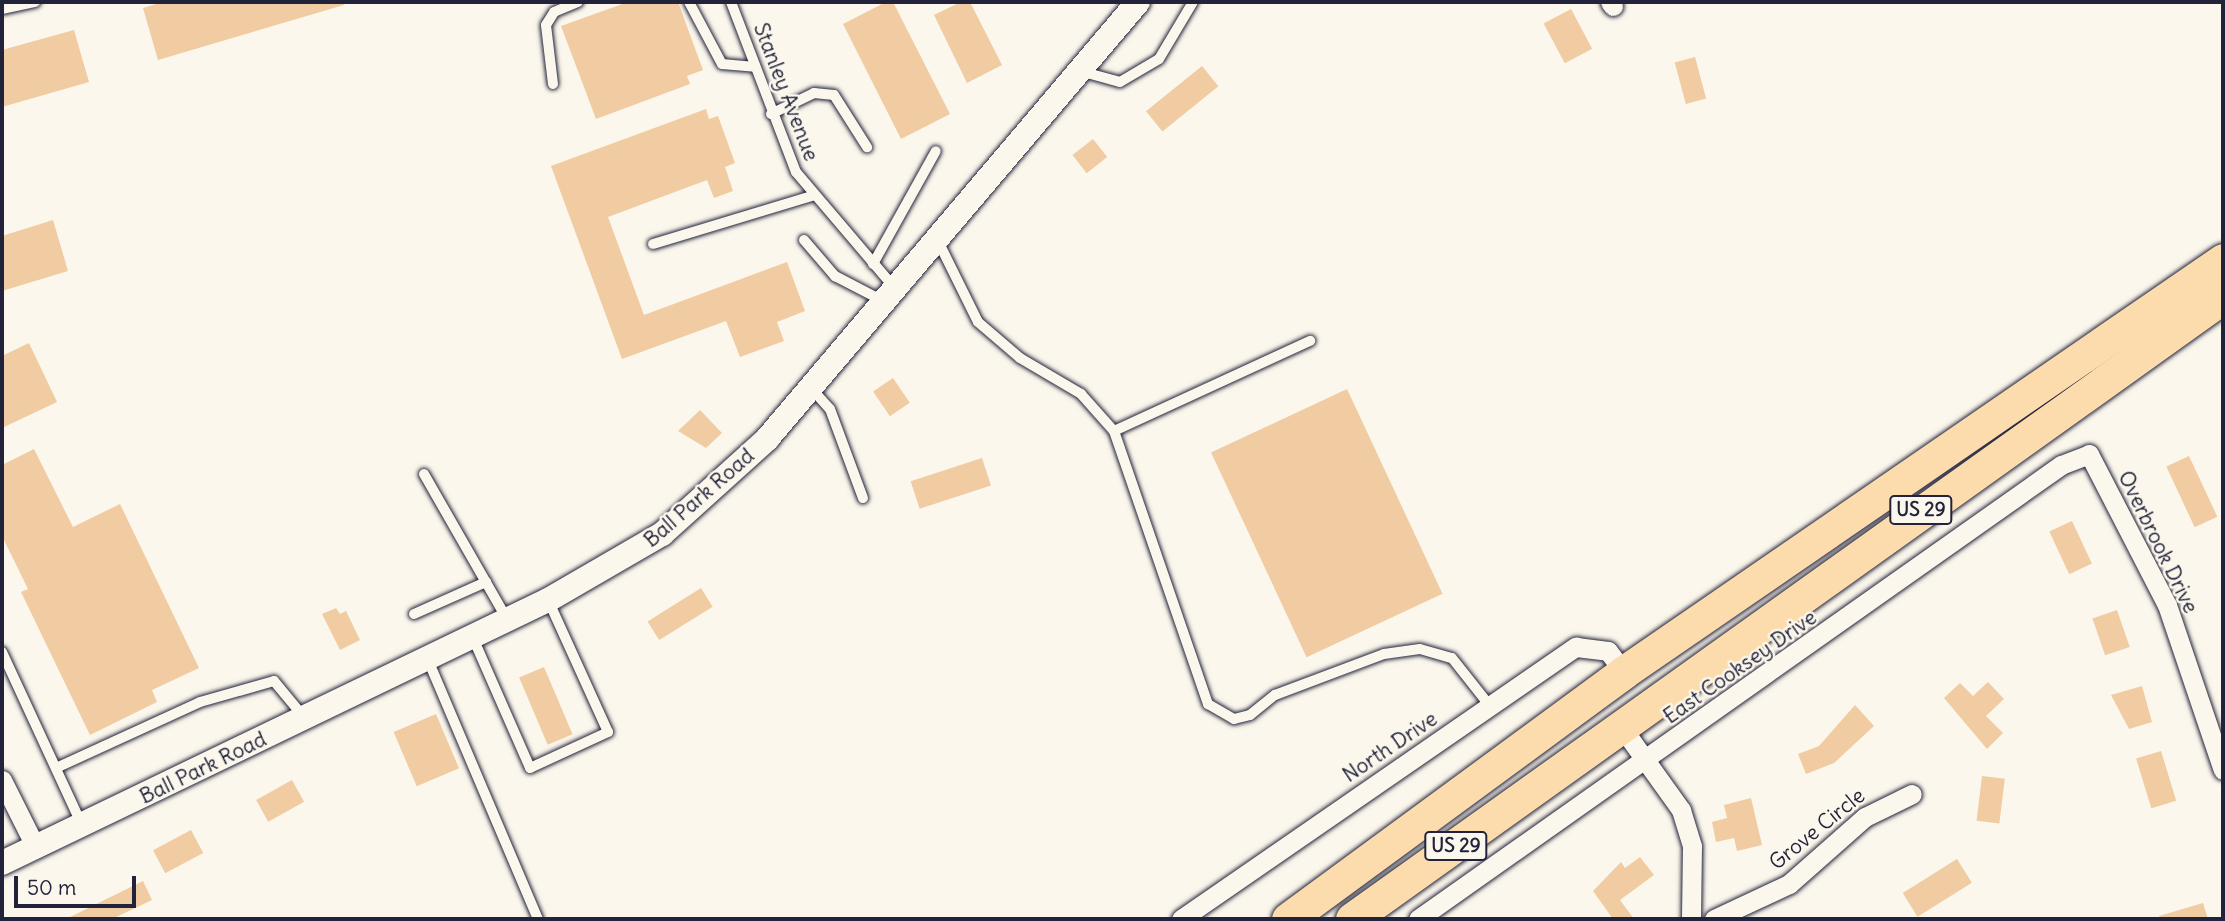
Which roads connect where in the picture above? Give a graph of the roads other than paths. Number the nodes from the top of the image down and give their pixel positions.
1 (35, 2) edge
2 (578, 2) edge
3 (689, 2) edge
4 (731, 2) edge
5 (1138, 2) edge
6 (1193, 2) edge
7 (2, 9) edge
8 (755, 67) junction
9 (1076, 70) junction
10 (553, 84) dead end
11 (771, 114) junction
12 (867, 147) dead end
13 (936, 151) dead end
14 (812, 196) junction
15 (936, 237) junction
16 (804, 240) dead end
17 (653, 244) dead end
18 (2223, 260) edge
19 (873, 264) junction
20 (889, 294) junction
21 (2223, 297) edge
22 (1310, 341) dead end
23 (810, 388) junction
24 (1114, 431) junction
25 (2089, 454) joint
26 (424, 474) dead end
27 (863, 498) dead end
28 (486, 582) junction
29 (548, 600) junction
30 (414, 614) dead end
31 (507, 620) junction
32 (473, 637) junction
33 (2, 652) edge
34 (428, 660) junction
35 (1625, 672) junction
36 (1490, 706) junction
37 (305, 719) junction
38 (1623, 729) junction
39 (1647, 761) junction
40 (56, 768) junction
41 (2223, 771) edge
42 (2, 779) edge
43 (1912, 794) dead end
44 (83, 826) junction
45 (36, 848) junction
46 (2, 863) edge
47 (538, 919) edge
48 (1181, 919) edge
49 (1288, 919) edge
50 (1352, 919) edge
51 (1418, 919) edge
52 (1691, 919) edge
53 (1714, 919) edge

1 - 7 lane
2 - 10 lane
3 - 8 lane
4 - 8 lane, Stanley Avenue
5 - 9 street, Ball Park Road
6 - 9 lane
8 - 11 lane, Stanley Avenue
9 - 15 street, Ball Park Road
11 - 12 lane
11 - 14 lane, Stanley Avenue
13 - 19 lane
14 - 17 lane
14 - 19 lane, Stanley Avenue
15 - 20 street, Ball Park Road
15 - 24 lane
16 - 20 lane
18 - 35 highway, US 29
19 - 20 lane, Stanley Avenue
20 - 23 street, Ball Park Road
21 - 38 highway, US 29
22 - 24 lane
23 - 27 lane
23 - 29 street, Ball Park Road
24 - 36 lane
25 - 39 street, East Cooksey Drive
25 - 41 street, Overbrook Drive
26 - 28 lane
28 - 30 lane
28 - 31 lane
29 - 31 street, Ball Park Road
29 - 32 lane
31 - 32 street, Ball Park Road
32 - 34 street, Ball Park Road
33 - 40 lane
34 - 37 street, Ball Park Road
34 - 47 lane
35 - 36 street, North Drive
35 - 49 highway, US 29
36 - 48 street, North Drive
37 - 40 lane
37 - 44 street, Ball Park Road
38 - 39 street
38 - 50 highway, US 29
39 - 51 street, East Cooksey Drive
39 - 52 street
40 - 44 lane
42 - 45 street
43 - 53 street, Grove Circle
44 - 45 street, Ball Park Road
45 - 46 street, Ball Park Road

